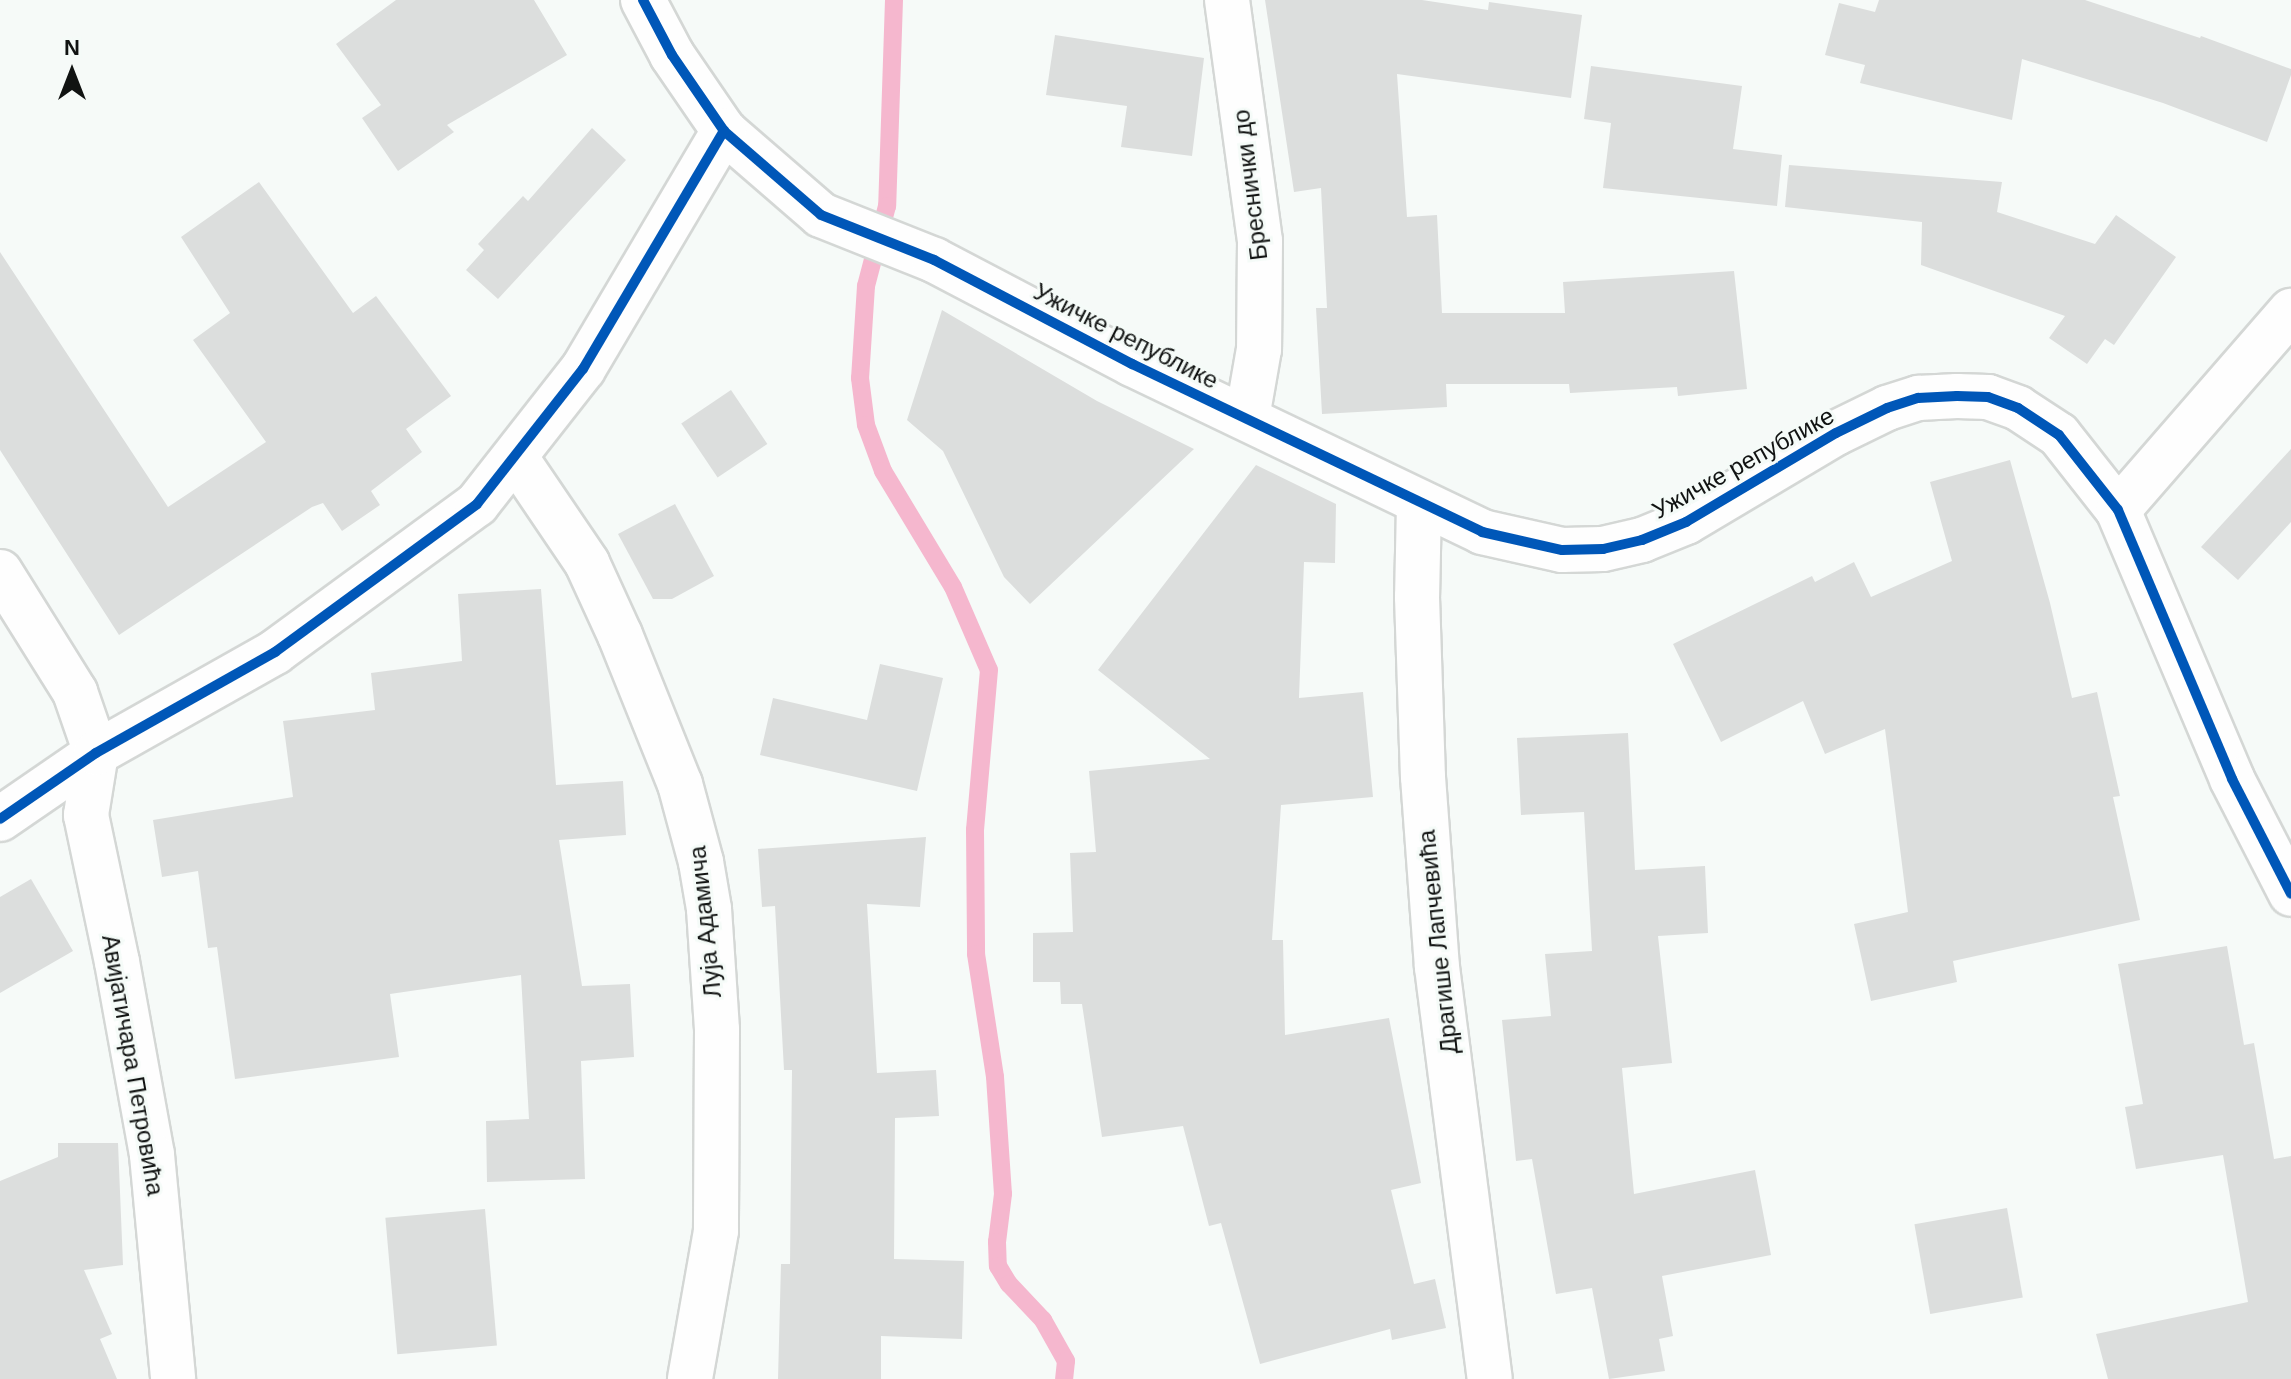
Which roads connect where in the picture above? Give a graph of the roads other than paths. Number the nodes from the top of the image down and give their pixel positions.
1 (643, 0) edge
2 (1227, 0) edge
3 (724, 131) junction
4 (2291, 311) edge
5 (1247, 418) junction
6 (516, 458) junction
7 (1419, 504) junction
8 (2118, 510) junction
9 (0, 572) edge
10 (96, 753) junction
11 (0, 819) edge
12 (2291, 894) edge
13 (173, 1379) edge
14 (690, 1379) edge
15 (1490, 1379) edge

1 - 3 street, Ужичке републике
2 - 5 street, Бреснички до
3 - 5 street, Ужичке републике
3 - 6 street
4 - 8 street
5 - 7 street, Ужичке републике
6 - 10 street
6 - 14 street, Луја Адамича
7 - 8 street, Ужичке републике
7 - 15 street, Драгише Лапчевића
8 - 12 street, Ужичке републике
9 - 10 street
10 - 11 street
10 - 13 street, Авијатичара Петровића

